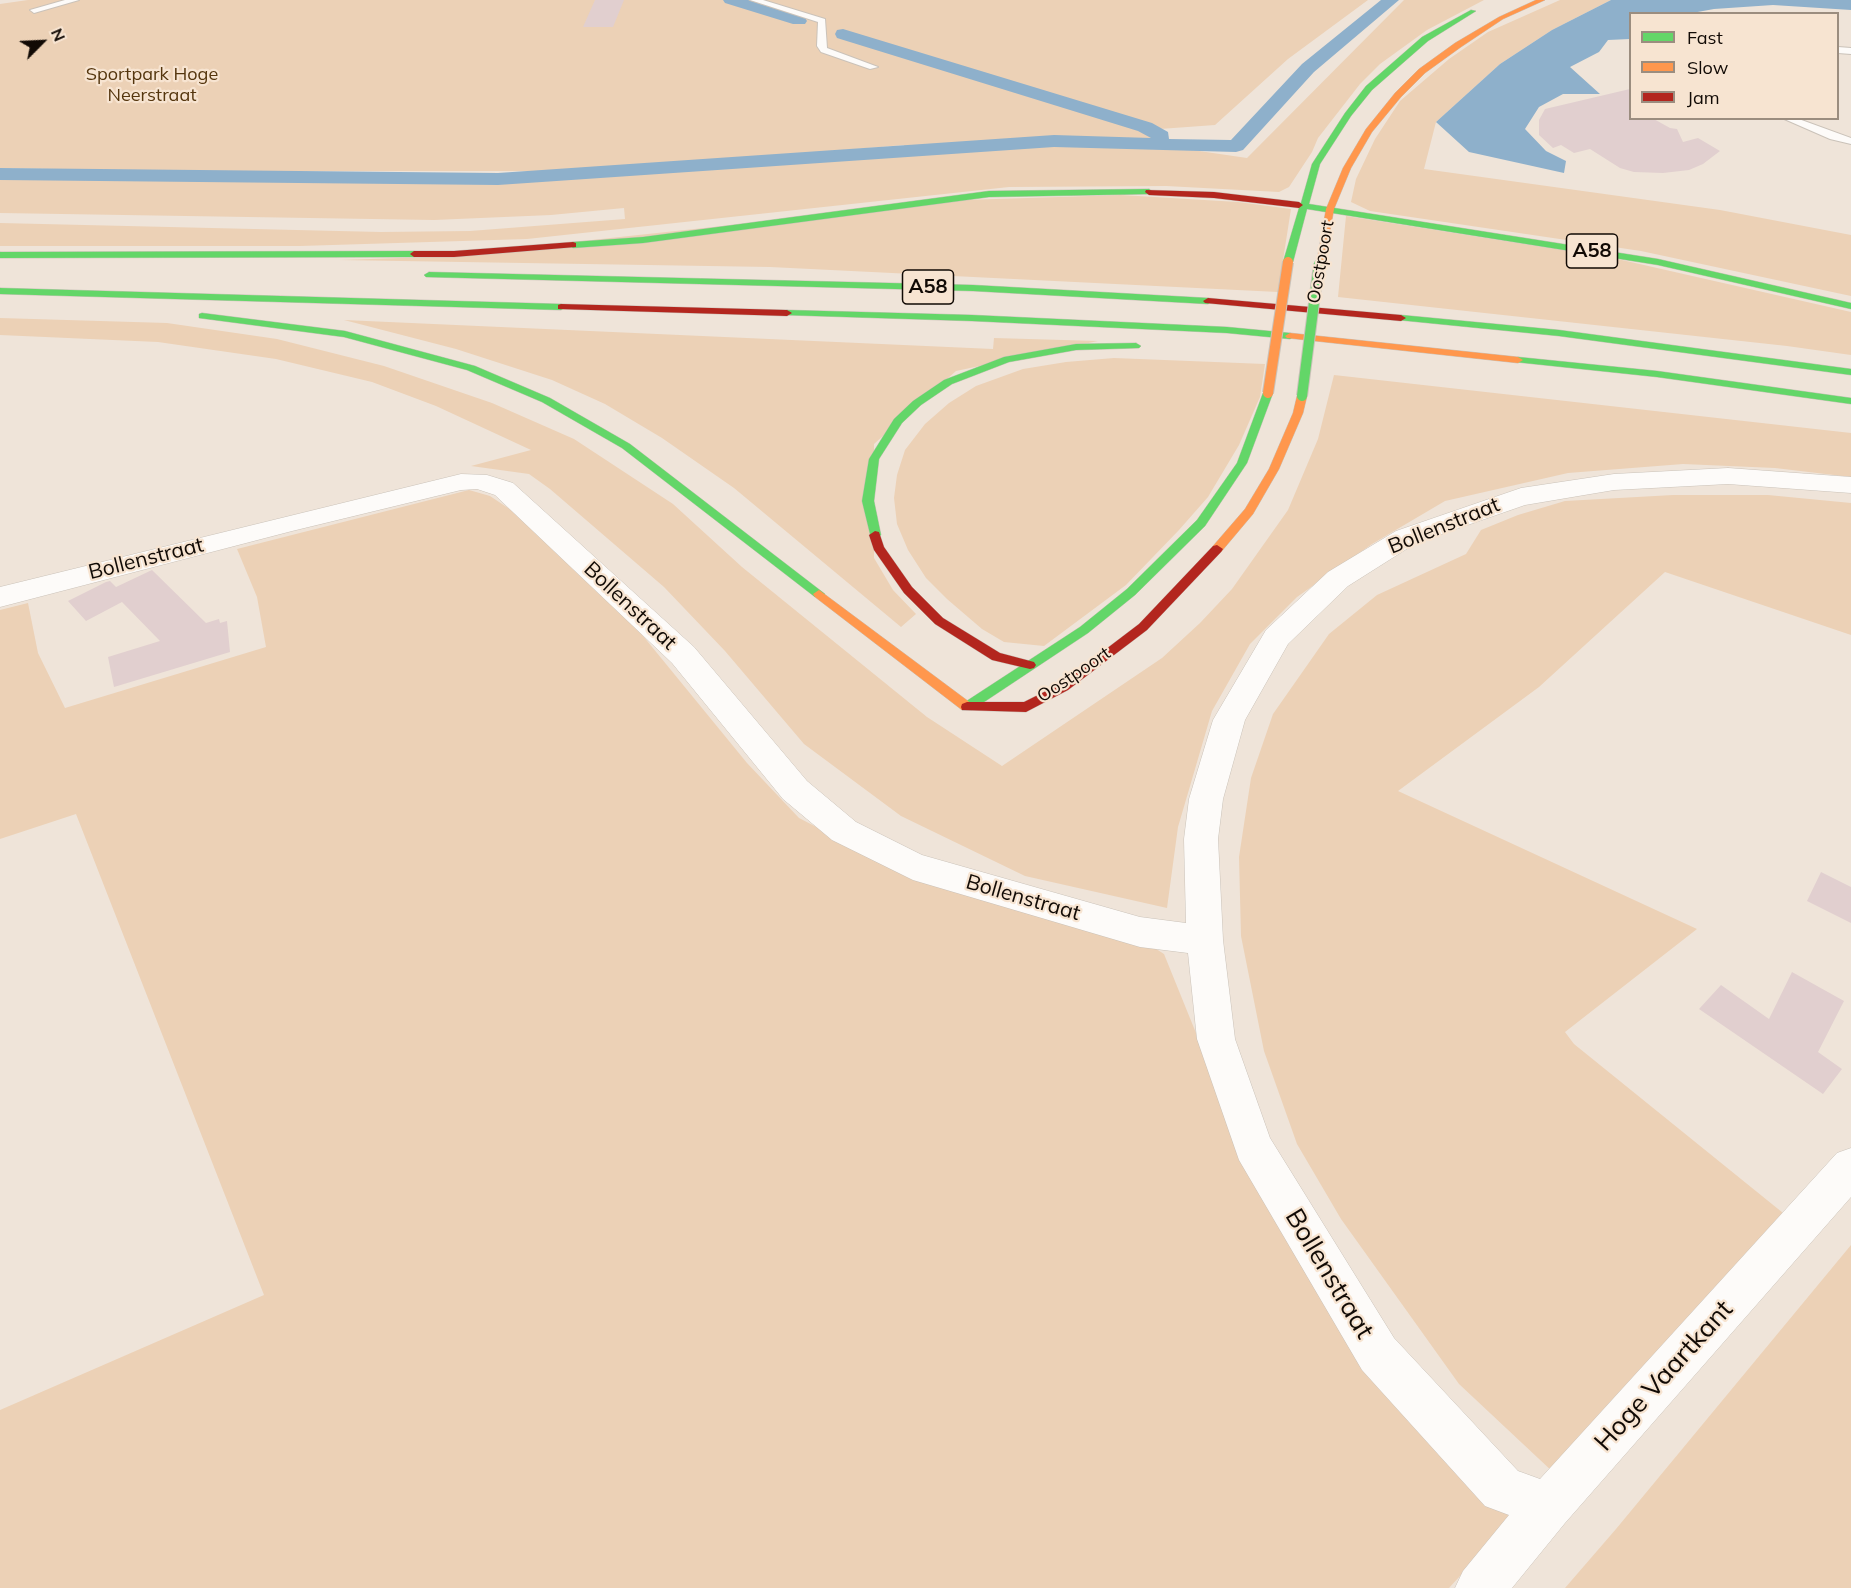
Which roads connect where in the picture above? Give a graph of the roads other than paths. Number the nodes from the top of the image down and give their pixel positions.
1 (75, 0) edge
2 (754, 0) edge
3 (1542, 0) edge
4 (1487, 4) dead end
5 (34, 10) dead end
6 (873, 67) dead end
7 (1792, 120) edge
8 (1851, 141) edge
9 (1302, 206) junction
10 (1330, 209) junction
11 (0, 255) edge
12 (0, 264) edge
13 (190, 269) dead end
14 (415, 275) dead end
15 (0, 291) edge
16 (0, 305) edge
17 (21, 306) dead end
18 (1851, 306) edge
19 (191, 316) dead end
20 (1147, 347) dead end
21 (1263, 353) dead end
22 (1322, 357) dead end
23 (1462, 369) dead end
24 (1851, 372) edge
25 (1778, 390) junction
26 (1851, 401) edge
27 (1851, 485) edge
28 (0, 597) edge
29 (1030, 665) junction
30 (967, 707) junction
31 (1205, 940) junction
32 (1851, 1167) edge
33 (1548, 1506) junction
34 (1480, 1588) edge

1 - 5 lane
2 - 6 lane
3 - 10 main road, Oostpoort
4 - 9 main road, Oostpoort
7 - 8 lane
9 - 10 main road
9 - 11 main road
9 - 29 main road, Oostpoort, bridge
10 - 18 main road, A58
10 - 30 main road, Oostpoort, bridge
12 - 13 main road
14 - 24 main road, A58
15 - 25 main road, A58
16 - 17 main road
19 - 30 main road
20 - 29 main road
21 - 22 main road
23 - 25 main road, A58
25 - 26 main road, A58
27 - 31 street, Bollenstraat
28 - 31 street, Bollenstraat
29 - 30 main road, Oostpoort
31 - 33 street, Bollenstraat
32 - 33 street, Hoge Vaartkant
33 - 34 street, Hoge Vaartkant

